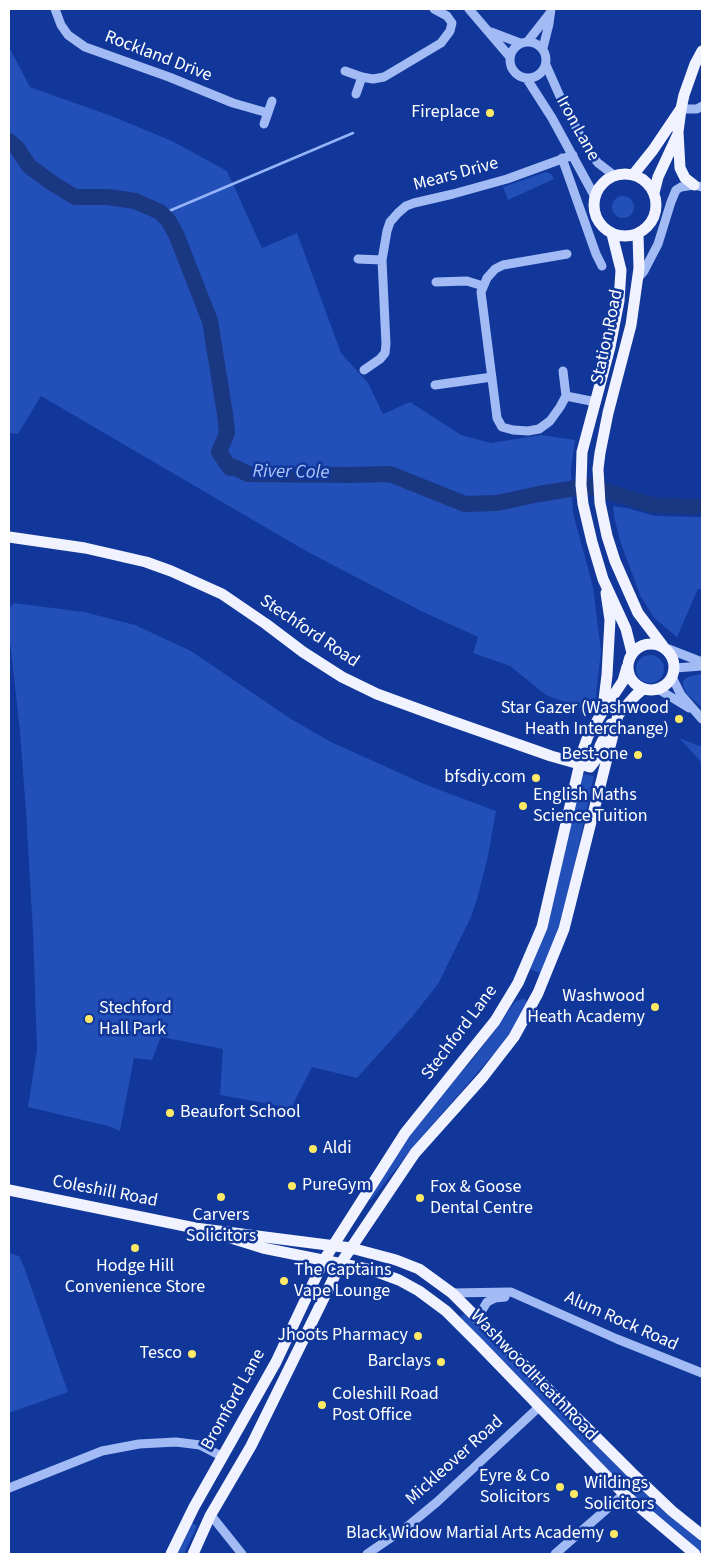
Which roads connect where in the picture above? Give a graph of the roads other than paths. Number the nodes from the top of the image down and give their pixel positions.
1 (55, 9) edge
2 (434, 9) edge
3 (469, 9) edge
4 (550, 11) edge
5 (489, 31) junction
6 (524, 42) junction
7 (543, 48) junction
8 (702, 51) edge
9 (510, 58) junction
10 (546, 65) junction
11 (345, 71) dead end
12 (362, 77) junction
13 (527, 79) junction
14 (356, 94) dead end
15 (272, 101) dead end
16 (702, 106) edge
17 (681, 108) junction
18 (268, 113) junction
19 (264, 124) dead end
20 (678, 132) junction
21 (573, 155) junction
22 (562, 158) junction
23 (634, 175) junction
24 (615, 176) junction
25 (698, 186) edge
26 (654, 193) junction
27 (595, 197) junction
28 (612, 234) junction
29 (638, 234) junction
30 (567, 254) dead end
31 (358, 259) dead end
32 (382, 260) junction
33 (602, 266) dead end
34 (641, 274) junction
35 (436, 282) dead end
36 (483, 286) junction
37 (364, 370) dead end
38 (563, 371) dead end
39 (492, 377) junction
40 (435, 385) dead end
41 (566, 396) junction
42 (596, 402) junction
43 (9, 537) edge
44 (604, 579) junction
45 (664, 647) junction
46 (632, 653) junction
47 (702, 662) edge
48 (702, 666) edge
49 (627, 667) junction
50 (673, 672) junction
51 (643, 689) junction
52 (658, 689) junction
53 (602, 711) junction
54 (618, 715) junction
55 (700, 716) edge
56 (579, 764) junction
57 (518, 983) junction
58 (538, 993) junction
59 (9, 1190) edge
60 (195, 1228) junction
61 (332, 1246) junction
62 (351, 1248) junction
63 (324, 1260) junction
64 (341, 1263) junction
65 (452, 1293) junction
66 (527, 1299) junction
67 (478, 1317) junction
68 (702, 1373) edge
69 (539, 1406) junction
70 (224, 1457) junction
71 (9, 1488) edge
72 (624, 1494) junction
73 (194, 1507) junction
74 (210, 1516) junction
75 (702, 1535) edge
76 (171, 1554) edge
77 (192, 1554) edge
78 (242, 1554) edge
79 (367, 1554) edge
80 (556, 1554) edge
81 (695, 1554) edge

1 - 18 street, Rockland Drive
2 - 12 street
3 - 5 street
4 - 6 street
4 - 7 street
5 - 6 street
5 - 9 street
6 - 7 street
6 - 9 street
7 - 10 street
8 - 17 main road, Station Road
9 - 13 street
10 - 13 street
10 - 24 street, Iron Lane
11 - 12 street
12 - 14 street
13 - 21 street, Iron Lane
15 - 18 street
16 - 17 street
17 - 20 main road, Station Road
17 - 23 main road
18 - 19 street
20 - 25 main road, Station Road
20 - 26 main road
21 - 22 street, Mears Drive
21 - 27 street, Iron Lane
22 - 32 street, Mears Drive
22 - 33 street
23 - 24 main road
23 - 26 main road
24 - 27 main road
25 - 34 street, Station Road
26 - 29 main road
27 - 28 main road
28 - 29 main road
28 - 42 main road, Station Road
29 - 34 main road
30 - 36 street
31 - 32 street
32 - 37 street, Mears Drive
34 - 45 main road, Station Road
35 - 36 street
36 - 39 street
38 - 41 street
39 - 40 street
39 - 41 street
41 - 42 street
42 - 44 main road, Station Road
43 - 56 main road, Stechford Road
44 - 46 main road
44 - 53 main road
45 - 46 main road
45 - 47 street
45 - 50 main road
46 - 49 main road
48 - 50 street
49 - 51 main road
49 - 53 main road, Stechford Lane
50 - 52 main road
50 - 55 street
51 - 52 main road
51 - 54 main road
52 - 55 street
53 - 56 main road, Stechford Lane
54 - 56 main road
54 - 58 main road
56 - 57 main road, Stechford Lane
57 - 58 main road
57 - 61 main road, Stechford Lane
58 - 62 main road
59 - 60 main road, Coleshill Road
60 - 61 main road, Coleshill Road
60 - 63 main road, Coleshill Road
61 - 62 main road, Washwood Heath Road
61 - 63 main road, Stechford Lane
62 - 64 main road
62 - 65 main road, Washwood Heath Road
63 - 64 main road, Washwood Heath Road
63 - 70 main road, Bromford Lane
64 - 69 main road, Washwood Heath Road
64 - 74 main road, Bromford Lane
65 - 66 street, Alum Rock Road
65 - 67 main road, Washwood Heath Road
66 - 67 street, Alum Rock Road
66 - 68 street, Alum Rock Road
67 - 75 main road, Washwood Heath Road
69 - 72 main road, Washwood Heath Road
69 - 79 street, Mickleover Road
70 - 71 street
70 - 73 main road, Bromford Lane
72 - 80 street
72 - 81 main road, Washwood Heath Road
73 - 74 main road
73 - 76 main road, Bromford Lane
74 - 77 main road, Bromford Lane
74 - 78 street

